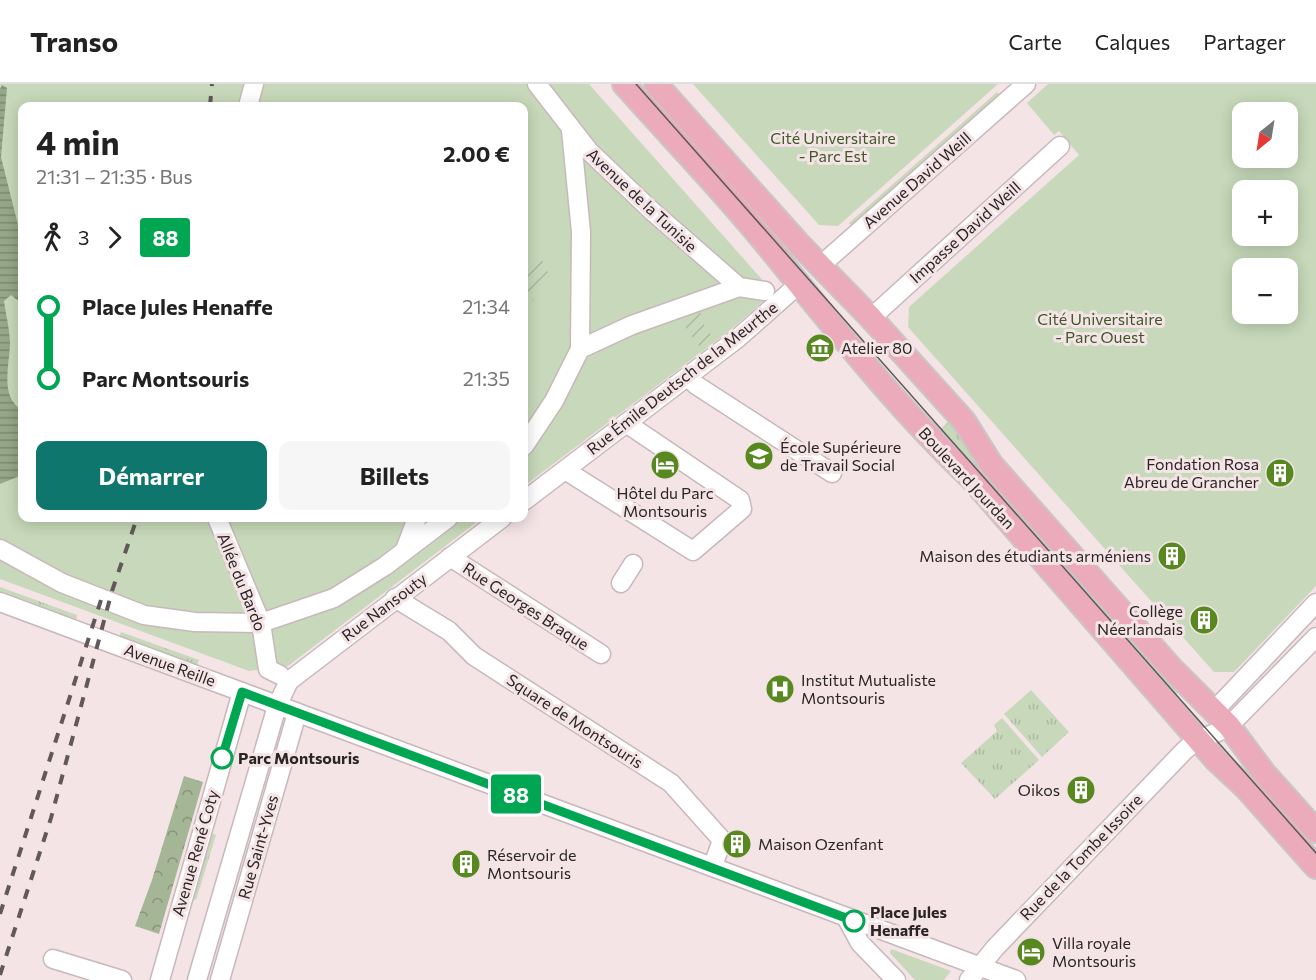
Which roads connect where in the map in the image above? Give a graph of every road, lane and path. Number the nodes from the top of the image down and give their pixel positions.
1 (254, 84) edge
2 (537, 84) edge
3 (624, 84) edge
4 (656, 84) edge
5 (1020, 89) edge
6 (249, 102) edge
7 (571, 130) junction
8 (1060, 146) dead end
9 (820, 266) junction
10 (798, 285) junction
11 (739, 287) junction
12 (765, 291) dead end
13 (871, 318) junction
14 (580, 349) junction
15 (688, 377) junction
16 (626, 423) junction
17 (528, 440) edge
18 (565, 470) junction
19 (832, 473) dead end
20 (528, 498) edge
21 (219, 522) edge
22 (415, 522) edge
23 (443, 522) edge
24 (497, 522) edge
25 (0, 549) edge
26 (404, 552) junction
27 (450, 557) junction
28 (633, 564) dead end
29 (621, 583) dead end
30 (395, 598) junction
31 (0, 602) edge
32 (1316, 603) edge
33 (261, 623) junction
34 (1316, 637) edge
35 (602, 654) dead end
36 (280, 675) dead end
37 (242, 692) junction
38 (277, 706) junction
39 (297, 713) junction
40 (1222, 718) junction
41 (1197, 738) junction
42 (1316, 831) edge
43 (713, 866) junction
44 (1316, 867) edge
45 (847, 919) junction
46 (53, 959) dead end
47 (975, 973) edge
48 (122, 980) edge
49 (160, 980) edge
50 (197, 980) edge
51 (220, 980) edge
52 (896, 980) edge
53 (1016, 980) edge

1 - 6 street
2 - 7 street, Avenue de la Tunisie
3 - 10 main road, Boulevard Jourdan
4 - 9 main road, Boulevard Jourdan
5 - 9 street, Avenue David Weill
7 - 11 street, Avenue de la Tunisie
7 - 14 street
8 - 13 street, Impasse David Weill
9 - 13 main road, Boulevard Jourdan
10 - 15 street, Rue Émile Deutsch de la Meurthe
10 - 41 main road, Boulevard Jourdan
11 - 12 street
11 - 14 street
13 - 40 main road, Boulevard Jourdan
14 - 17 street
15 - 16 street, Rue Émile Deutsch de la Meurthe
15 - 19 street
16 - 18 street, Rue Émile Deutsch de la Meurthe
16 - 18 street
18 - 20 street
21 - 33 street, Allée du Bardo
22 - 26 street
23 - 26 street
24 - 27 street, Rue Nansouty
25 - 33 street
26 - 33 street
27 - 30 street, Rue Nansouty
27 - 35 street, Rue Georges Braque
28 - 29 street
30 - 38 street, Rue Nansouty
30 - 43 street, Square de Montsouris
31 - 37 street, Avenue Reille
32 - 40 street
33 - 36 street, Allée du Bardo
34 - 40 street
37 - 38 street, Avenue Reille
37 - 49 street, Avenue René Coty
38 - 39 street, Avenue Reille
38 - 50 street
39 - 43 street, Avenue Reille
39 - 51 street, Rue Saint-Yves
40 - 41 street
40 - 42 main road, Boulevard Jourdan
41 - 44 main road, Boulevard Jourdan
41 - 47 street, Rue de la Tombe Issoire
43 - 45 street, Avenue Reille
45 - 47 street, Avenue Reille
45 - 52 street
46 - 48 street
47 - 53 street, Avenue Reille

